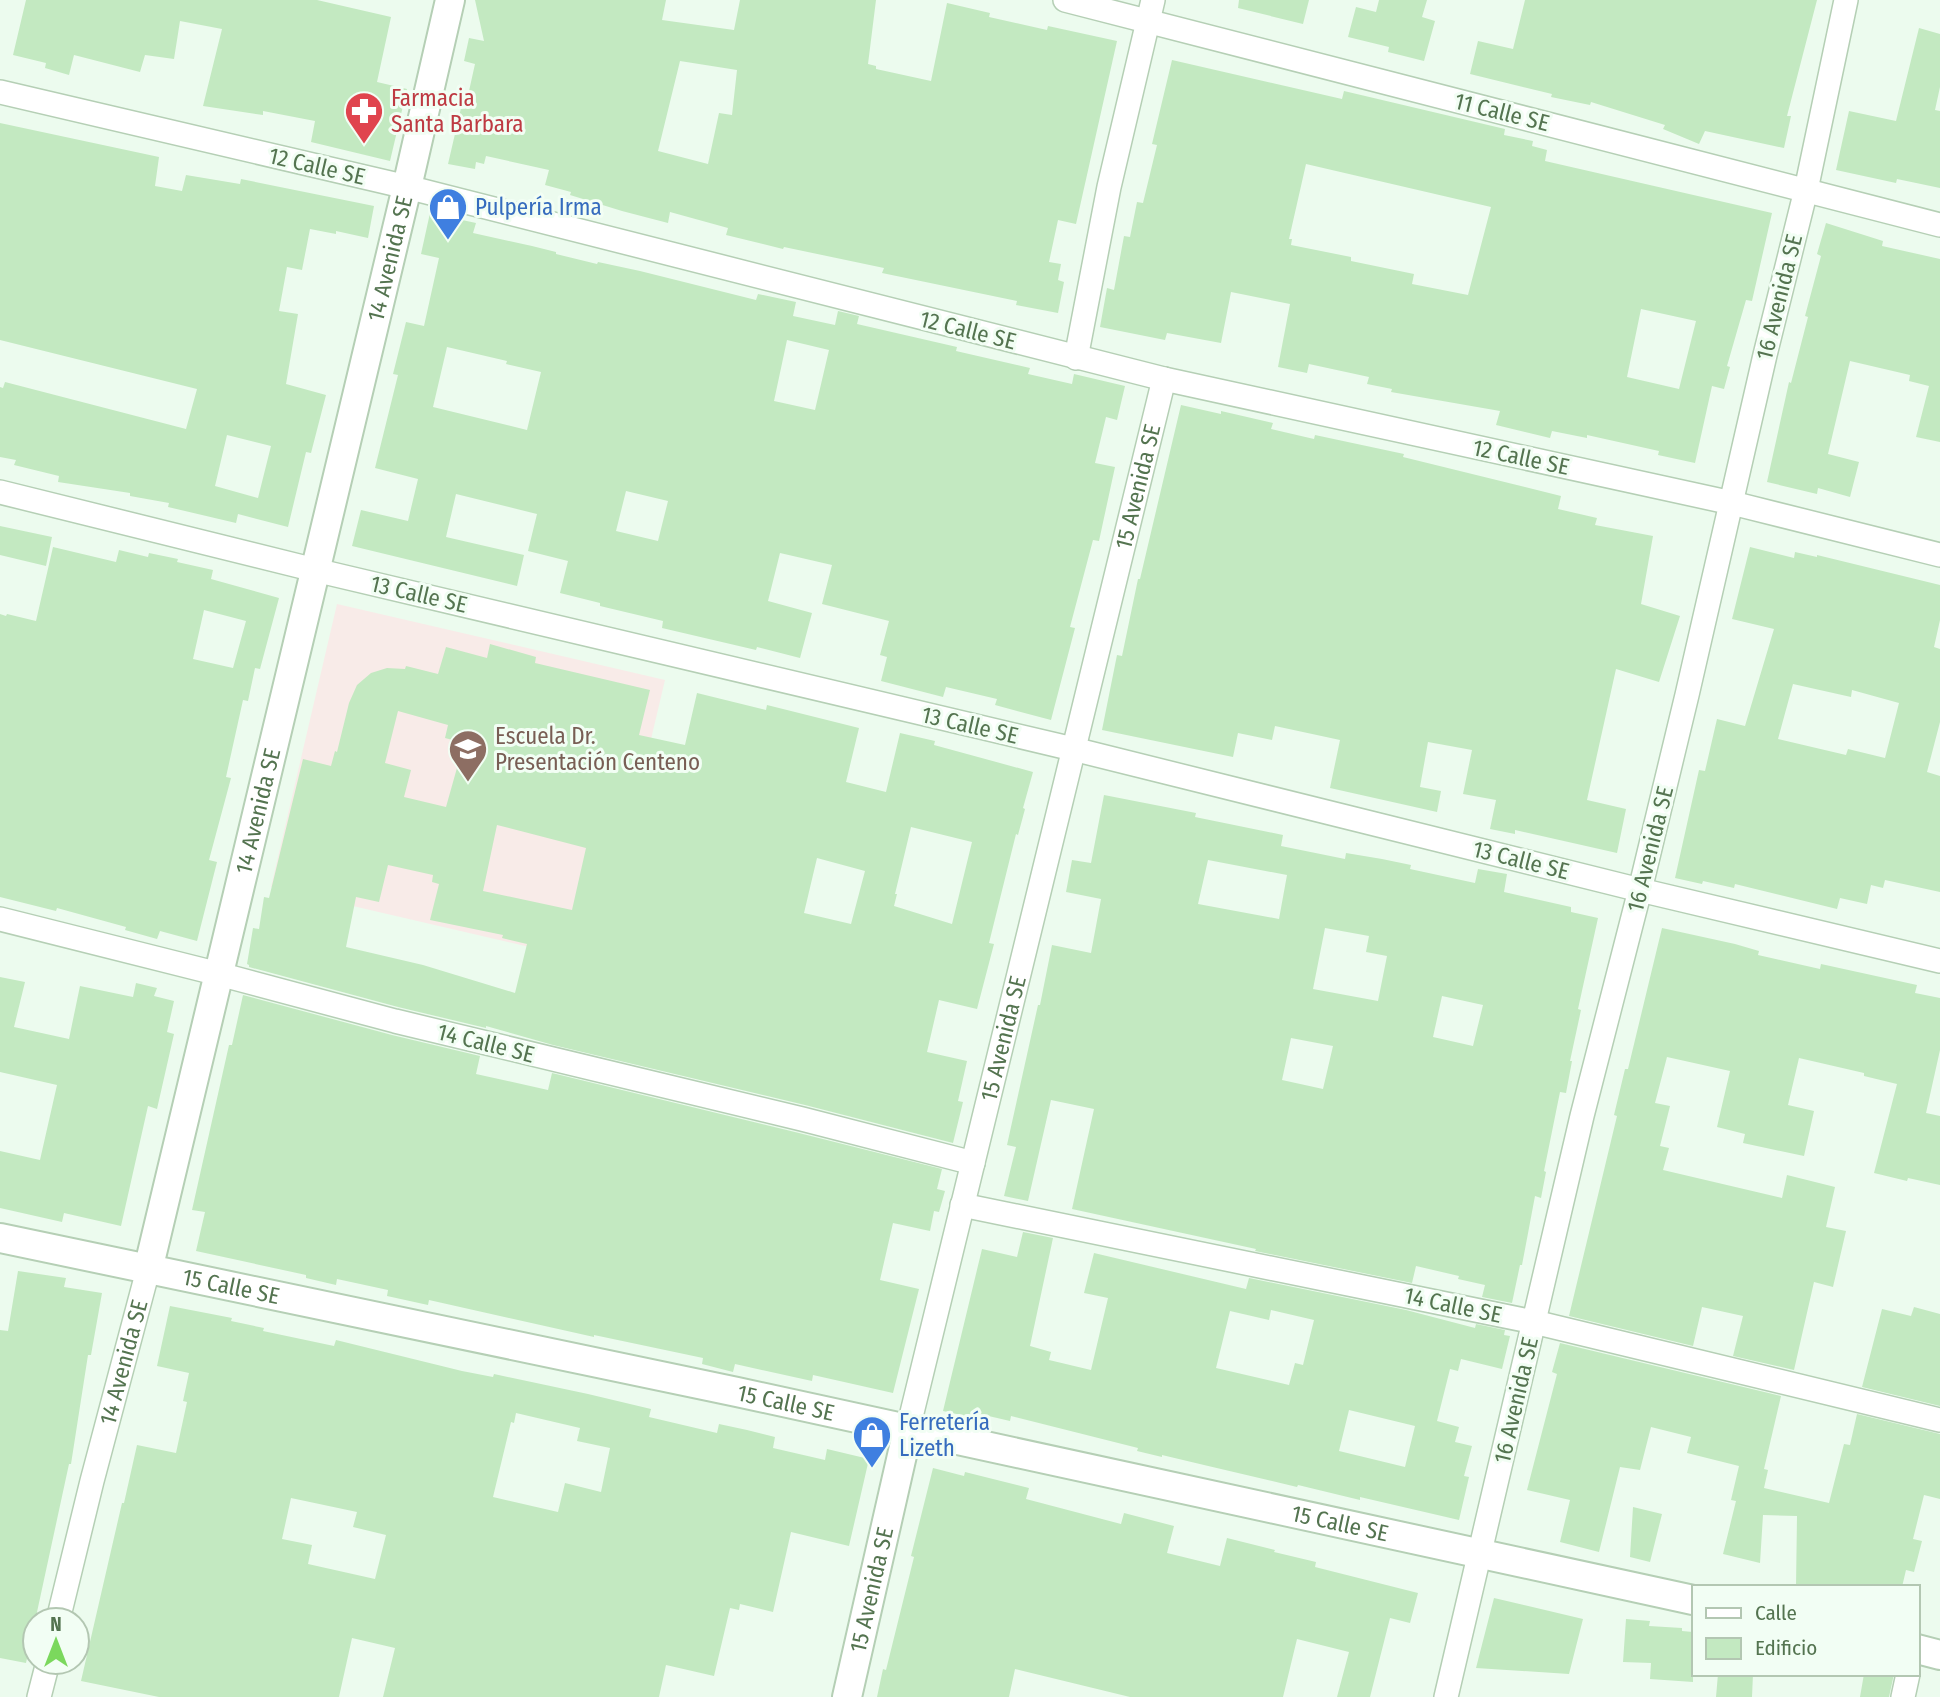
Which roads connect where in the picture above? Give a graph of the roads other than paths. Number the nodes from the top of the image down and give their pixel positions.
1 (450, 0) edge
2 (1065, 0) edge
3 (1846, 0) edge
4 (1151, 11) edge
5 (0, 92) edge
6 (407, 187) junction
7 (1806, 190) junction
8 (1940, 225) edge
9 (1076, 358) junction
10 (1164, 379) junction
11 (0, 492) edge
12 (1732, 503) junction
13 (1940, 555) edge
14 (315, 570) junction
15 (1073, 749) junction
16 (1640, 890) junction
17 (0, 919) edge
18 (1940, 961) edge
19 (219, 974) junction
20 (973, 1163) junction
21 (962, 1205) junction
22 (0, 1238) edge
23 (148, 1270) junction
24 (1534, 1322) junction
25 (1940, 1420) edge
26 (908, 1429) junction
27 (1480, 1553) junction
28 (1692, 1600) edge
29 (61, 1606) edge
30 (1919, 1649) edge
31 (1940, 1654) edge
32 (45, 1676) edge
33 (1908, 1676) edge
34 (40, 1697) edge
35 (847, 1697) edge
36 (1446, 1697) edge
37 (1903, 1697) edge

1 - 6 street, 14 Avenida SE
2 - 4 street, 11 Calle SE
3 - 7 street, 16 Avenida SE
4 - 7 street, 11 Calle SE
4 - 9 street
5 - 6 street, 12 Calle SE
6 - 9 street, 12 Calle SE
6 - 14 street, 14 Avenida SE
7 - 8 street, 11 Calle SE
7 - 12 street, 16 Avenida SE
9 - 10 street, 12 Calle SE
10 - 12 street, 12 Calle SE
10 - 15 street, 15 Avenida SE
11 - 14 street, 13 Calle SE
12 - 13 street, 12 Calle SE
12 - 16 street, 16 Avenida SE
14 - 15 street, 13 Calle SE
14 - 19 street, 14 Avenida SE
15 - 16 street, 13 Calle SE
15 - 20 street, 15 Avenida SE
16 - 18 street, 13 Calle SE
16 - 24 street, 16 Avenida SE
17 - 19 street, 14 Calle SE
19 - 20 street, 14 Calle SE
19 - 23 street, 14 Avenida SE
20 - 21 street, 15 Avenida SE
21 - 24 street, 14 Calle SE
21 - 26 street, 15 Avenida SE
22 - 23 street, 15 Calle SE
23 - 26 street, 15 Calle SE
23 - 29 street, 14 Avenida SE
24 - 25 street, 14 Calle SE
24 - 27 street, 16 Avenida SE
26 - 27 street, 15 Calle SE
26 - 35 street, 15 Avenida SE
27 - 28 street, 15 Calle SE
27 - 36 street, 16 Avenida SE
30 - 31 street
32 - 34 street
33 - 37 street

